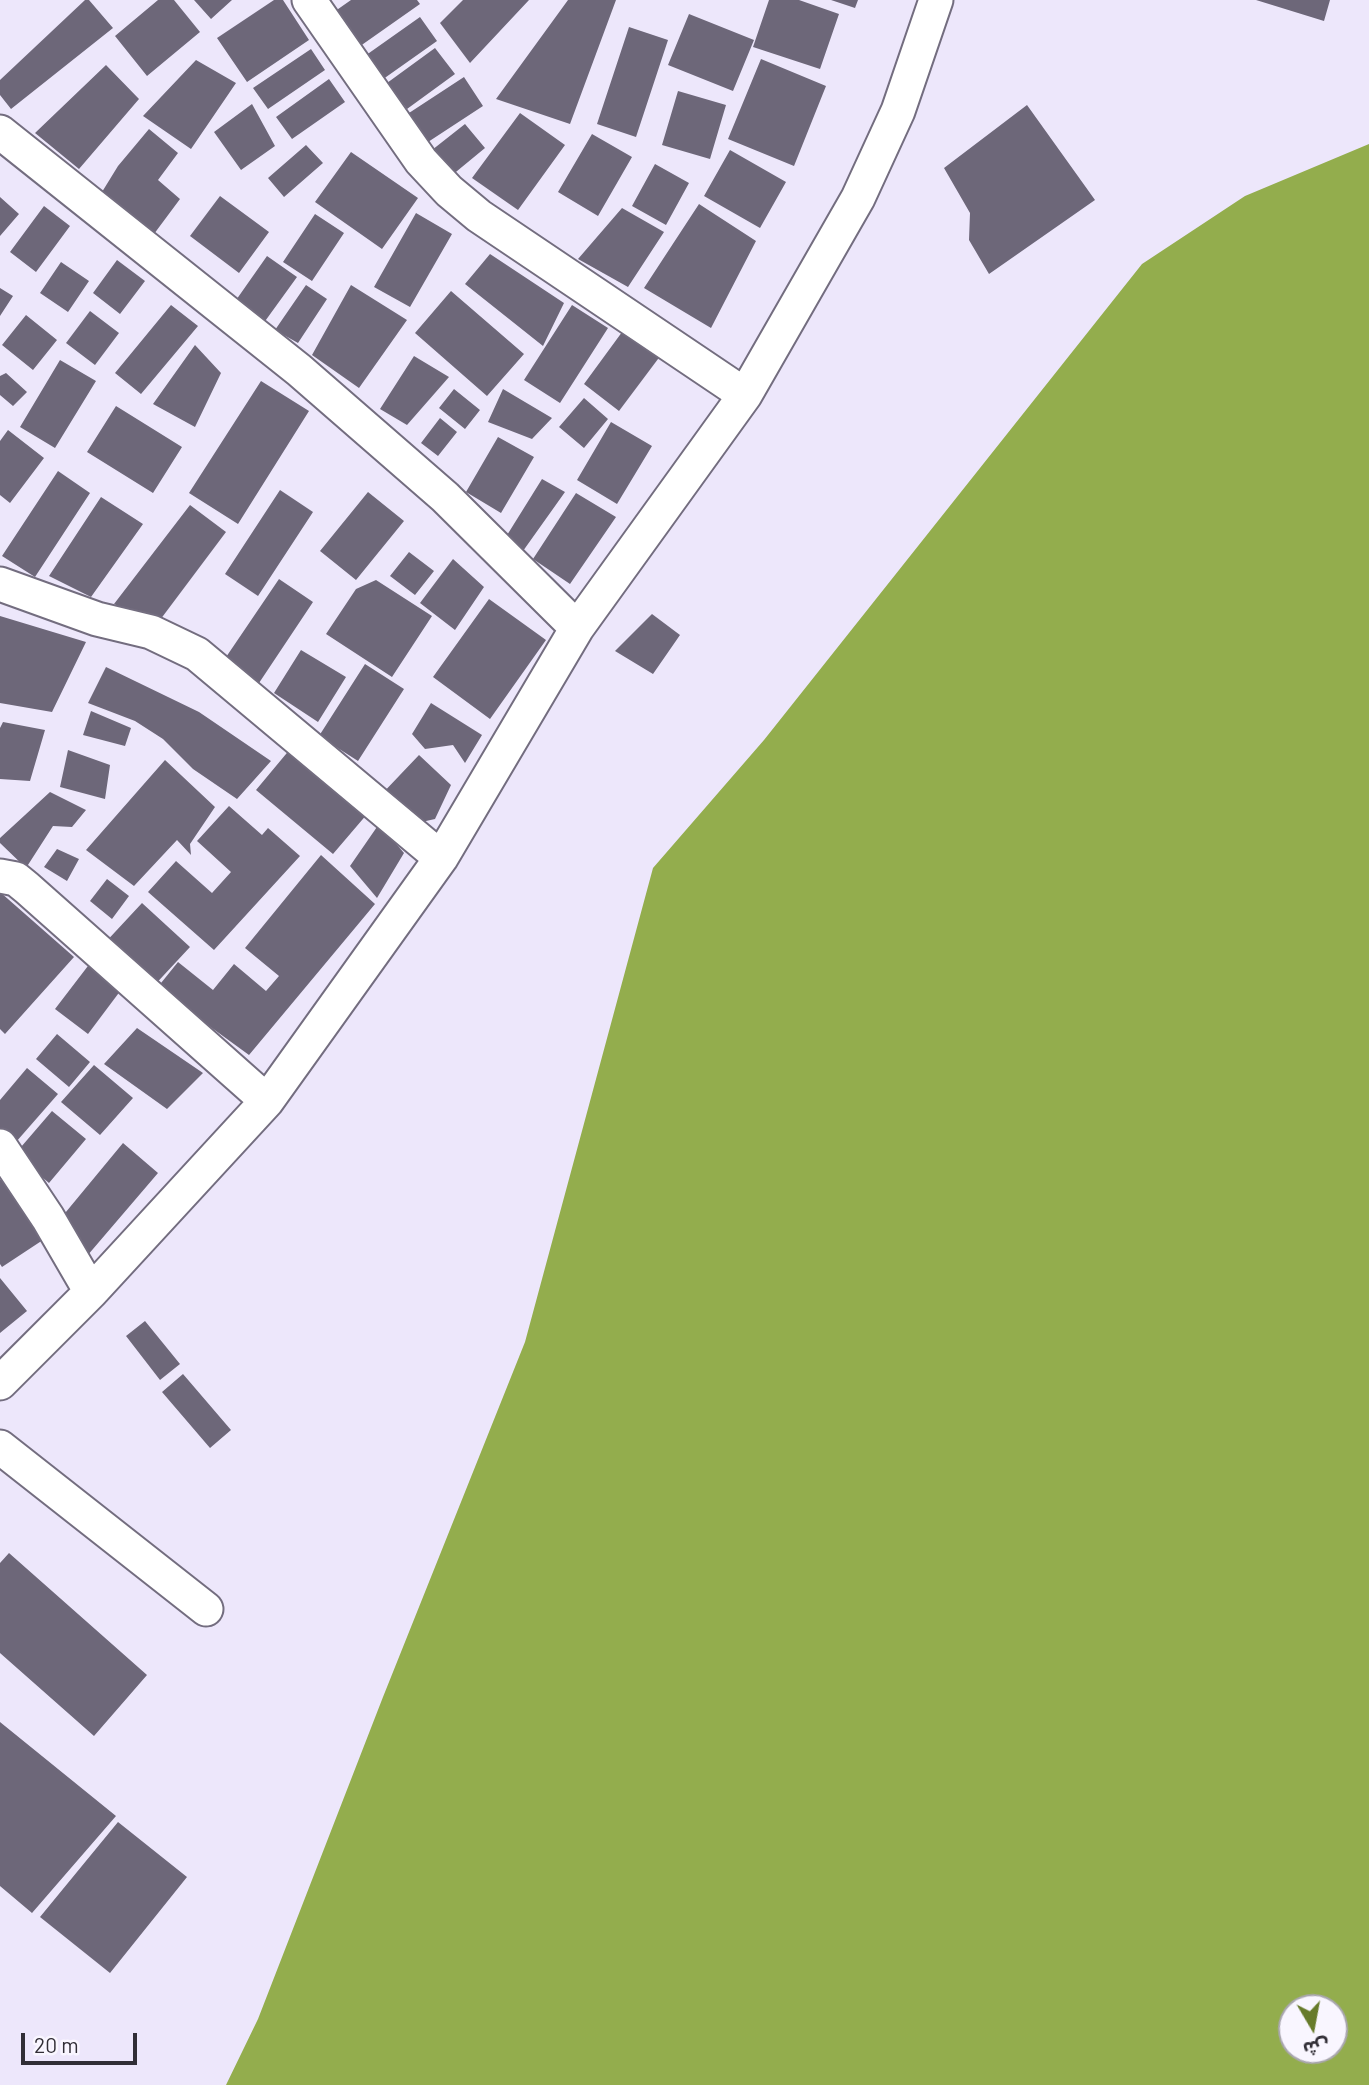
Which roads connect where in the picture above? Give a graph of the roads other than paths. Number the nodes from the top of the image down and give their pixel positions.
1 (309, 0) edge
2 (936, 0) edge
3 (0, 132) edge
4 (746, 395) junction
5 (0, 584) edge
6 (577, 628) junction
7 (441, 858) junction
8 (0, 876) edge
9 (267, 1101) junction
10 (0, 1146) edge
11 (90, 1292) junction
12 (0, 1383) edge
13 (0, 1447) edge
14 (206, 1609) dead end

1 - 4 street
2 - 4 street
3 - 6 street
4 - 6 street
5 - 7 street
6 - 7 street
7 - 9 street
8 - 9 street
9 - 11 street
10 - 11 street
11 - 12 street
13 - 14 street

